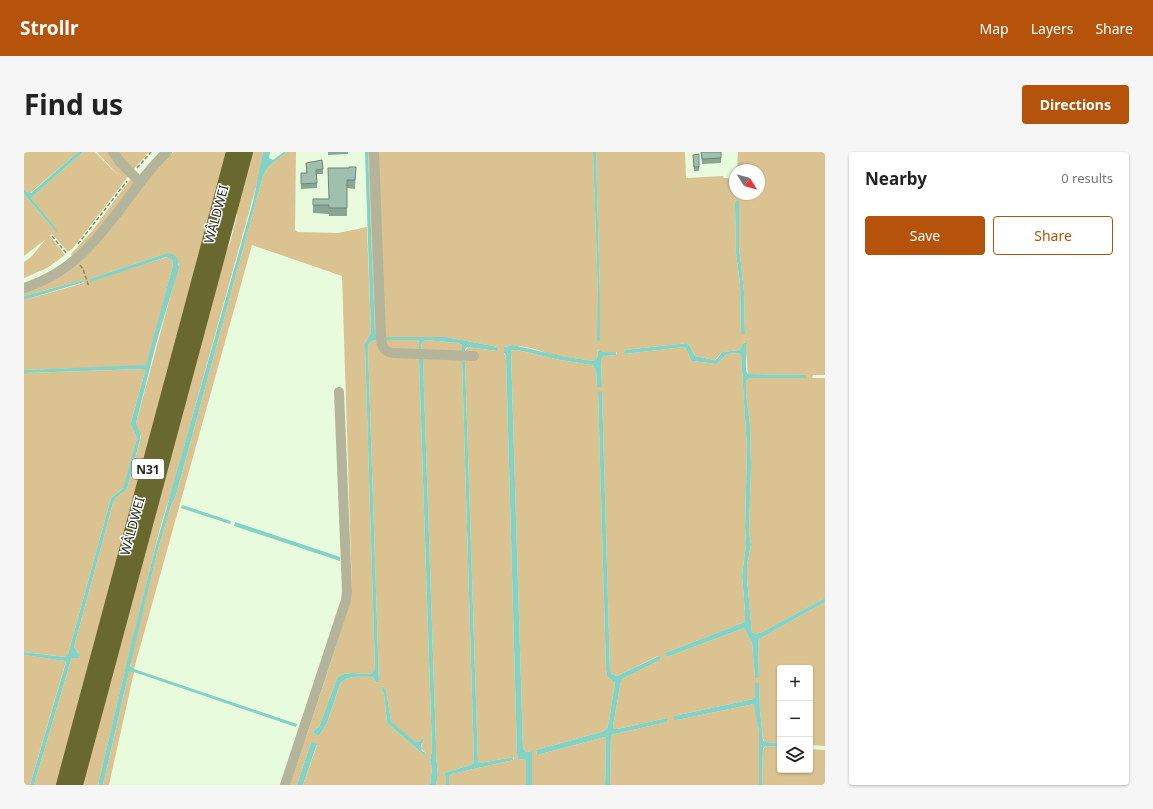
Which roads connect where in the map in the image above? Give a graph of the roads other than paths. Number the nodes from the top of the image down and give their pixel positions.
1 (113, 152) edge
2 (167, 152) edge
3 (233, 152) edge
4 (246, 152) edge
5 (374, 152) edge
6 (140, 182) junction
7 (24, 288) edge
8 (474, 356) dead end
9 (340, 392) dead end
10 (63, 785) edge
11 (76, 785) edge
12 (285, 785) edge

1 - 6 street
2 - 6 street
3 - 10 highway, WÂLDWEI / N31
4 - 11 highway, WÂLDWEI / N31
5 - 8 street
6 - 7 street
9 - 12 street

